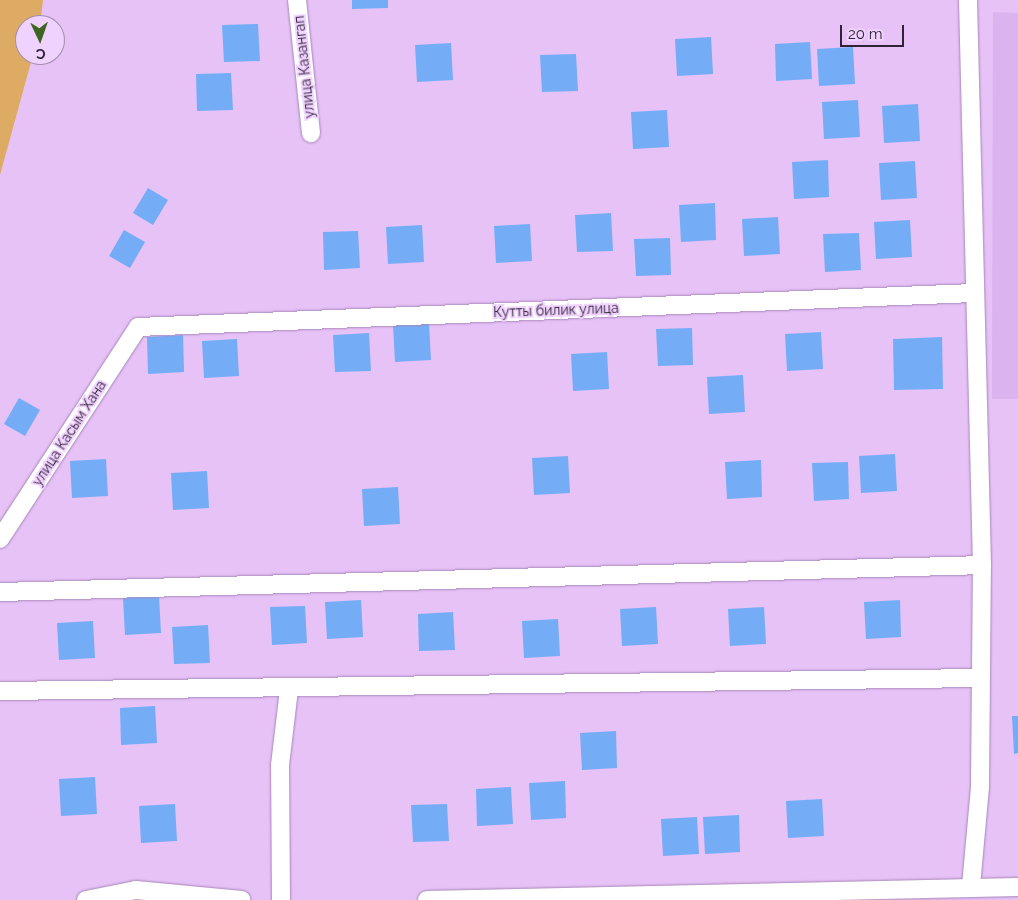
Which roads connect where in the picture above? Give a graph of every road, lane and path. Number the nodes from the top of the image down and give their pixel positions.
1 (297, 0) edge
2 (968, 0) edge
3 (311, 133) dead end
4 (973, 293) junction
5 (138, 327) joint
6 (0, 539) edge
7 (982, 565) junction
8 (0, 592) edge
9 (981, 678) junction
10 (289, 690) junction
11 (0, 691) edge
12 (972, 886) junction
13 (1018, 887) edge
14 (86, 900) edge
15 (242, 900) edge
16 (281, 900) edge
17 (427, 900) edge

1 - 3 street, улица Казангап
2 - 4 street
4 - 5 street, Кутты билик улица
4 - 7 street
5 - 6 street, улица Касым Хана
7 - 8 street
7 - 9 street
9 - 10 street
9 - 12 street
10 - 11 street
10 - 16 street
12 - 13 street
12 - 17 street
14 - 15 street

